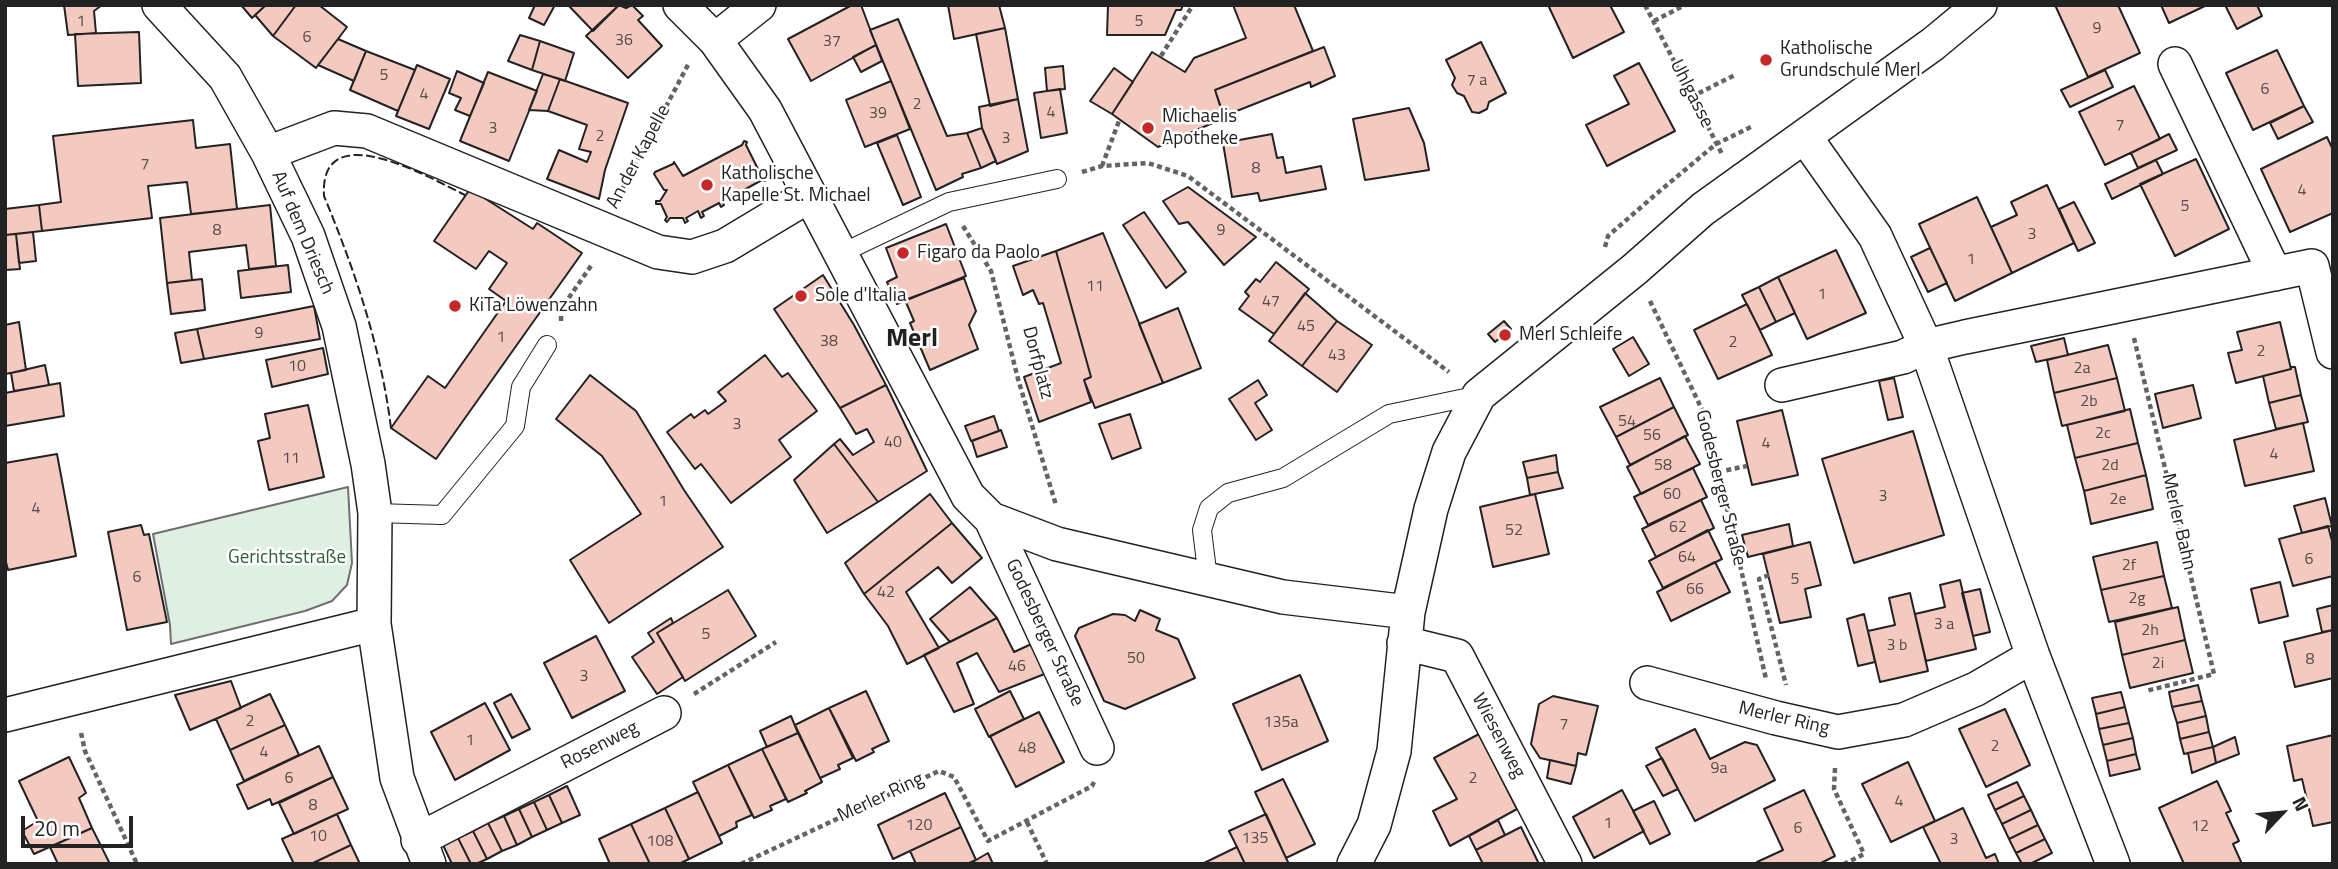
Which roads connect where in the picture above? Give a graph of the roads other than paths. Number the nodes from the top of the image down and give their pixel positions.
1 (159, 5) edge
2 (680, 5) edge
3 (759, 5) edge
4 (1980, 5) edge
5 (710, 36) junction
6 (2175, 64) dead end
7 (1805, 137) junction
8 (268, 153) junction
9 (1058, 180) road end
10 (810, 195) junction
11 (607, 231) joint
12 (842, 253) junction
13 (2275, 274) junction
14 (547, 345) road end
15 (1926, 346) junction
16 (2333, 352) edge
17 (1782, 385) dead end
18 (1479, 394) junction
19 (375, 513) junction
20 (991, 519) junction
21 (1208, 579) junction
22 (374, 624) junction
23 (1406, 628) junction
24 (2033, 656) junction
25 (1647, 683) dead end
26 (664, 713) road end
27 (5, 715) edge
28 (1097, 748) road end
29 (424, 852) edge
30 (1354, 864) edge
31 (1565, 864) edge
32 (2113, 864) edge

1 - 8 street
2 - 5 street, Godesberger Straße
3 - 5 street
4 - 7 street
5 - 10 street, Godesberger Straße
6 - 13 street
7 - 15 street
7 - 18 street
8 - 11 street, Auf dem Driesch
8 - 19 street, Auf dem Driesch
9 - 12 lane
10 - 11 street, An der Kapelle
10 - 12 street, Godesberger Straße
12 - 20 street, Godesberger Straße
13 - 15 street
13 - 16 street
14 - 19 lane
15 - 17 street
15 - 24 street
18 - 21 lane
18 - 23 street
19 - 22 street, Auf dem Driesch
20 - 21 street, Godesberger Straße
20 - 28 street, Godesberger Straße
21 - 23 street, Godesberger Straße
22 - 27 street
22 - 29 street, Rosenweg
23 - 30 street
23 - 31 street, Wiesenweg
24 - 25 street, Merler Ring
24 - 32 street
26 - 29 street, Rosenweg

